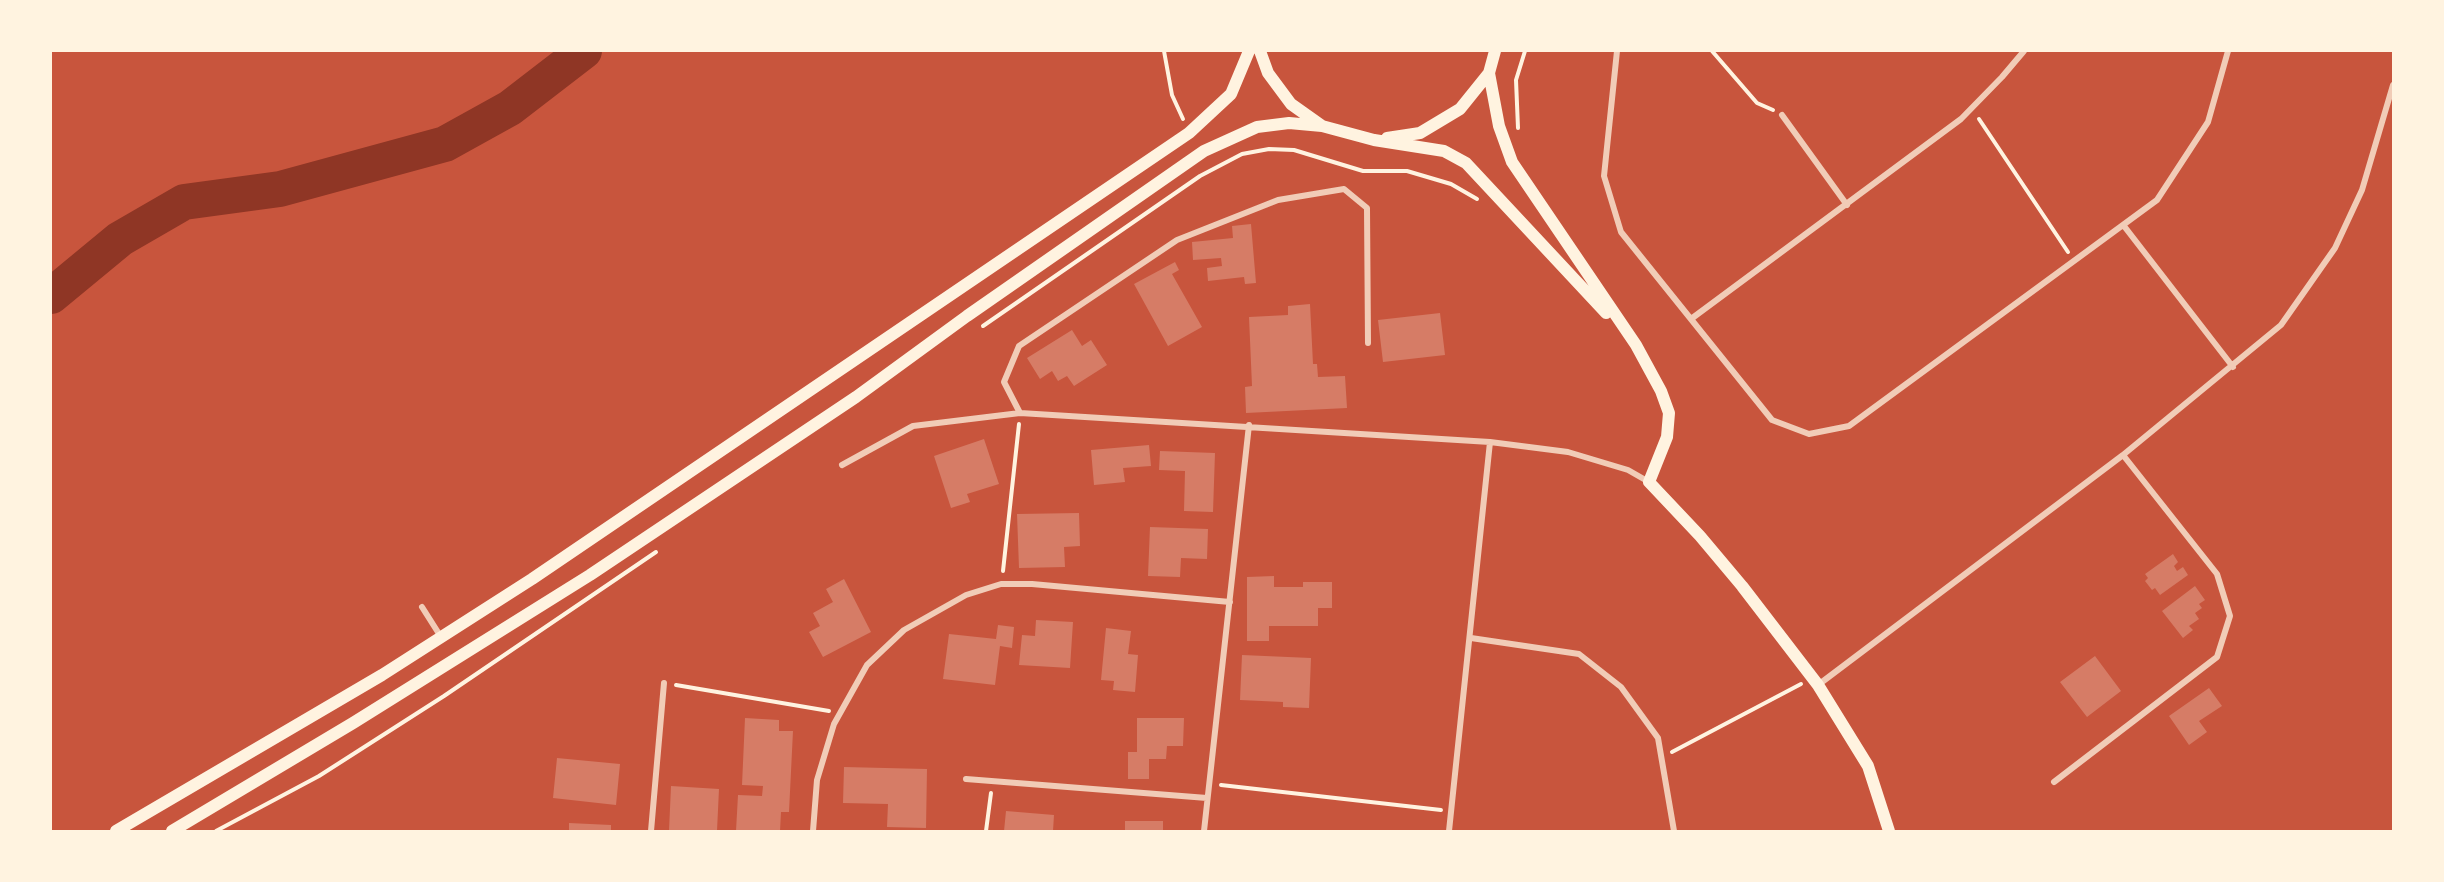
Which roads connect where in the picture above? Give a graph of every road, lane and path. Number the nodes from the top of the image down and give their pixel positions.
1 (1164, 51) edge
2 (1249, 51) edge
3 (1260, 51) edge
4 (1496, 51) edge
5 (1525, 51) edge
6 (1617, 51) edge
7 (1712, 51) edge
8 (2024, 51) edge
9 (2228, 51) edge
10 (1489, 73) junction
11 (2393, 88) edge
12 (1972, 108) junction
13 (1782, 115) joint
14 (1183, 119) dead end
15 (1322, 126) junction
16 (1522, 139) dead end
17 (1374, 140) junction
18 (1480, 200) dead end
19 (1847, 205) junction
20 (2124, 226) junction
21 (2074, 262) junction
22 (1691, 319) junction
23 (974, 333) dead end
24 (1368, 343) dead end
25 (1636, 345) junction
26 (2233, 367) junction
27 (1020, 413) junction
28 (1249, 425) junction
29 (1490, 442) junction
30 (2123, 455) junction
31 (842, 465) dead end
32 (1649, 482) junction
33 (659, 550) dead end
34 (1001, 584) junction
35 (1230, 602) junction
36 (422, 606) dead end
37 (441, 637) junction
38 (1471, 639) junction
39 (1815, 681) junction
40 (664, 683) joint
41 (841, 713) junction
42 (1661, 758) junction
43 (966, 779) dead end
44 (993, 781) junction
45 (2054, 782) dead end
46 (1209, 783) junction
47 (1207, 798) junction
48 (1451, 811) junction
49 (116, 831) edge
50 (172, 831) edge
51 (216, 831) edge
52 (651, 831) edge
53 (813, 831) edge
54 (986, 831) edge
55 (1204, 831) edge
56 (1449, 831) edge
57 (1674, 831) edge
58 (1889, 831) edge

1 - 14 path
2 - 37 main road
3 - 15 main road
4 - 10 main road
5 - 16 path
6 - 22 street
7 - 13 path
8 - 12 street
9 - 20 street
10 - 17 main road
10 - 25 main road
11 - 26 street
12 - 19 street
12 - 21 path
13 - 19 street
15 - 17 main road
15 - 50 main road
17 - 25 main road
18 - 23 path
19 - 22 street
20 - 21 street
20 - 26 street
21 - 22 street
24 - 27 street
25 - 32 main road
26 - 30 street
27 - 28 street
27 - 31 street
27 - 34 path
28 - 29 street
28 - 35 street
29 - 32 street
29 - 38 street
30 - 39 street
30 - 45 street
32 - 39 main road
33 - 51 path
34 - 35 street
34 - 41 street
35 - 46 street
36 - 37 street
37 - 49 main road
38 - 42 street
38 - 48 street
39 - 42 path
39 - 58 main road
40 - 41 path
40 - 52 street
41 - 53 street
42 - 57 street
43 - 44 street
44 - 47 street
44 - 54 path
46 - 47 street
46 - 48 path
47 - 55 street
48 - 56 street

